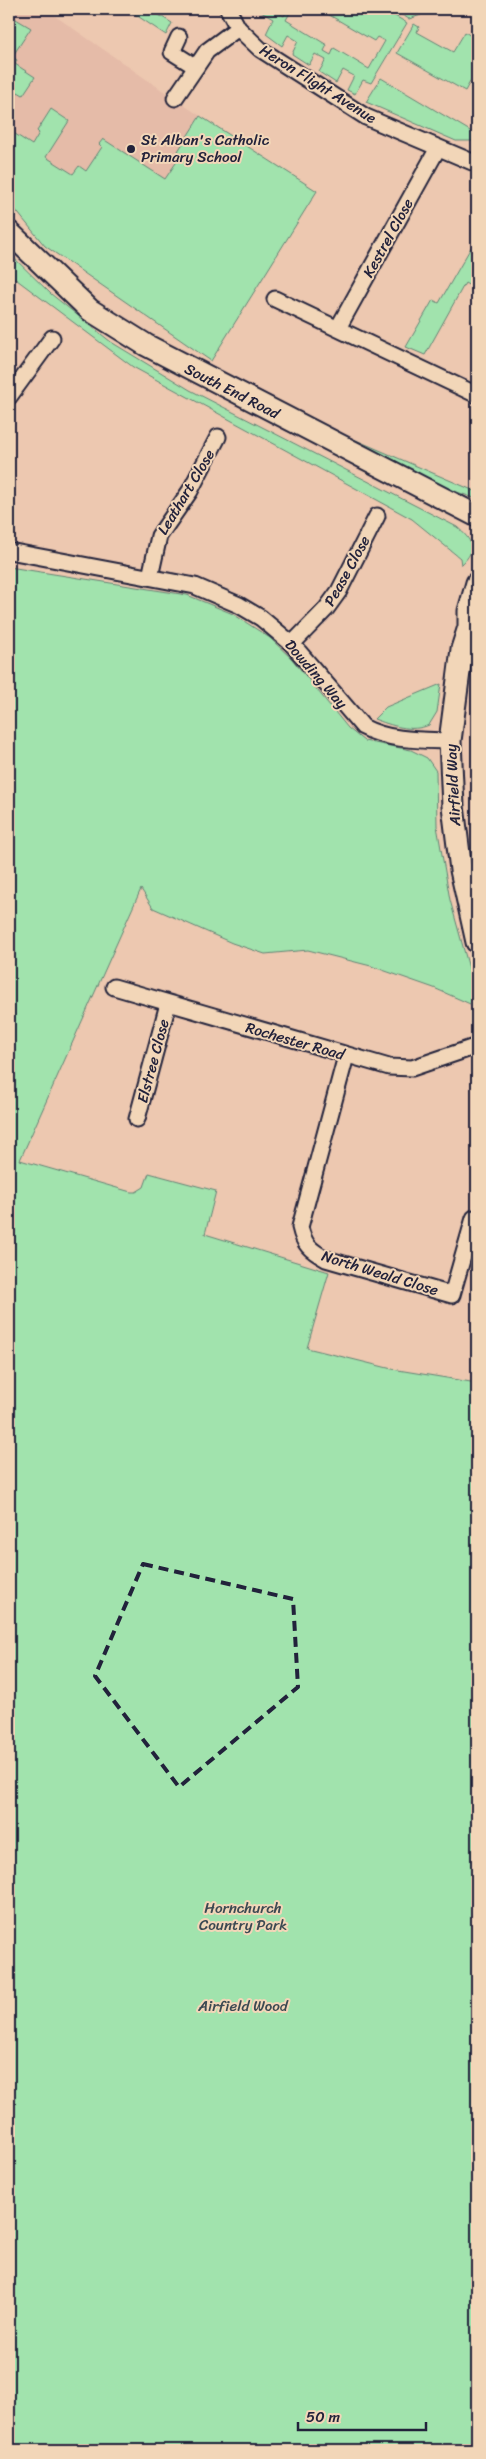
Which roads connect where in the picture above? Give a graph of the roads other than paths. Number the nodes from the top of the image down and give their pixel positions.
1 (228, 9) edge
2 (238, 28) junction
3 (179, 37) dead end
4 (196, 67) junction
5 (174, 98) dead end
6 (438, 148) junction
7 (477, 164) edge
8 (9, 232) edge
9 (275, 299) dead end
10 (338, 328) junction
11 (52, 338) dead end
12 (477, 395) edge
13 (9, 397) edge
14 (218, 437) dead end
15 (377, 516) dead end
16 (477, 516) edge
17 (9, 551) edge
18 (150, 577) junction
19 (477, 584) edge
20 (473, 622) edge
21 (292, 644) junction
22 (450, 741) junction
23 (477, 942) edge
24 (114, 987) dead end
25 (168, 1004) junction
26 (477, 1046) edge
27 (346, 1056) junction
28 (137, 1119) dead end
29 (474, 1218) dead end

1 - 2 street, Heron Flight Avenue
2 - 4 street
2 - 6 street, Heron Flight Avenue
3 - 4 street
4 - 5 street
6 - 7 street, Heron Flight Avenue
6 - 10 street, Kestrel Close
8 - 16 street, South End Road
9 - 10 street
10 - 12 street
11 - 13 street
14 - 18 street, Leathart Close
15 - 21 street, Pease Close
17 - 18 street, Dowding Way
18 - 21 street, Dowding Way
19 - 20 street, Airfield Way
20 - 22 street, Airfield Way
21 - 22 street, Dowding Way
22 - 23 street, Airfield Way
24 - 25 street, Rochester Road
25 - 27 street, Rochester Road
25 - 28 street, Elstree Close
26 - 27 street, Rochester Road
27 - 29 street, North Weald Close

